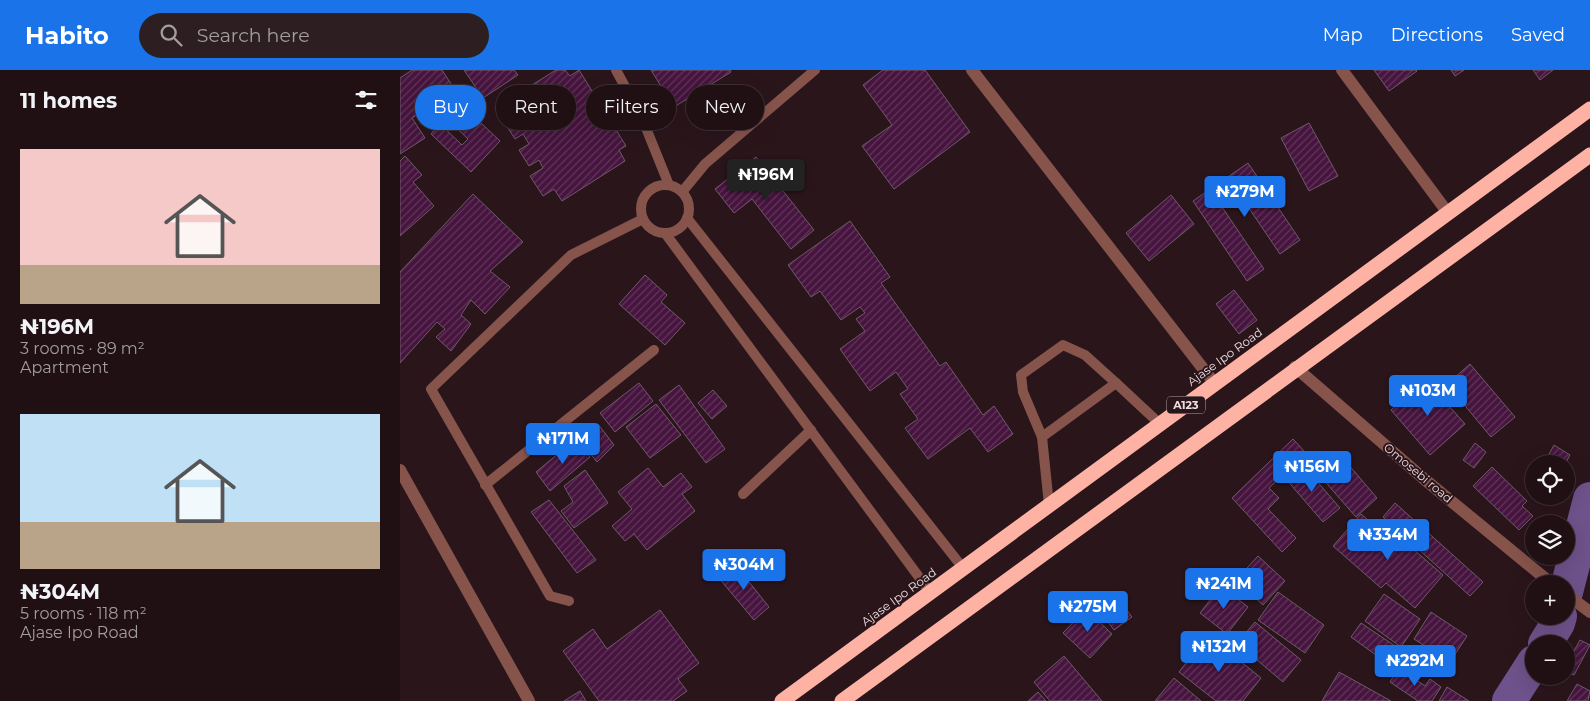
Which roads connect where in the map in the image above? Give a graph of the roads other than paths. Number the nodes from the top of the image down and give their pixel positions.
1 (616, 70) edge
2 (815, 70) edge
3 (972, 70) edge
4 (1342, 70) edge
5 (1590, 110) edge
6 (1590, 155) edge
7 (669, 185) junction
8 (682, 192) junction
9 (1448, 213) junction
10 (687, 218) junction
11 (643, 219) junction
12 (665, 233) junction
13 (654, 350) dead end
14 (1295, 367) junction
15 (1116, 383) junction
16 (1215, 384) junction
17 (1160, 424) junction
18 (811, 430) junction
19 (1042, 437) junction
20 (400, 470) edge
21 (485, 485) junction
22 (743, 494) dead end
23 (1049, 505) junction
24 (962, 568) junction
25 (1541, 575) edge
26 (930, 592) junction
27 (569, 601) dead end
28 (1575, 601) edge
29 (1590, 612) edge
30 (529, 701) edge
31 (782, 701) edge
32 (842, 701) edge

1 - 7 lane
2 - 8 lane
3 - 16 street
4 - 9 street
5 - 9 highway, Ajase Ipo Road / A123
6 - 14 highway, A123
7 - 8 lane
7 - 11 lane
8 - 10 lane
9 - 16 highway, Ajase Ipo Road / A123
10 - 12 lane
10 - 24 lane
11 - 12 lane
11 - 21 lane
12 - 18 lane
13 - 21 lane
14 - 25 street, Omosebi road
14 - 32 highway, A123
15 - 17 lane
15 - 19 lane
15 - 19 lane
16 - 17 highway, Ajase Ipo Road / A123
17 - 23 highway, Ajase Ipo Road / A123
18 - 22 lane
18 - 26 lane
19 - 23 lane
20 - 30 street
21 - 27 lane
23 - 24 highway, Ajase Ipo Road / A123
24 - 26 highway, Ajase Ipo Road / A123
26 - 31 highway, Ajase Ipo Road / A123
28 - 29 street

